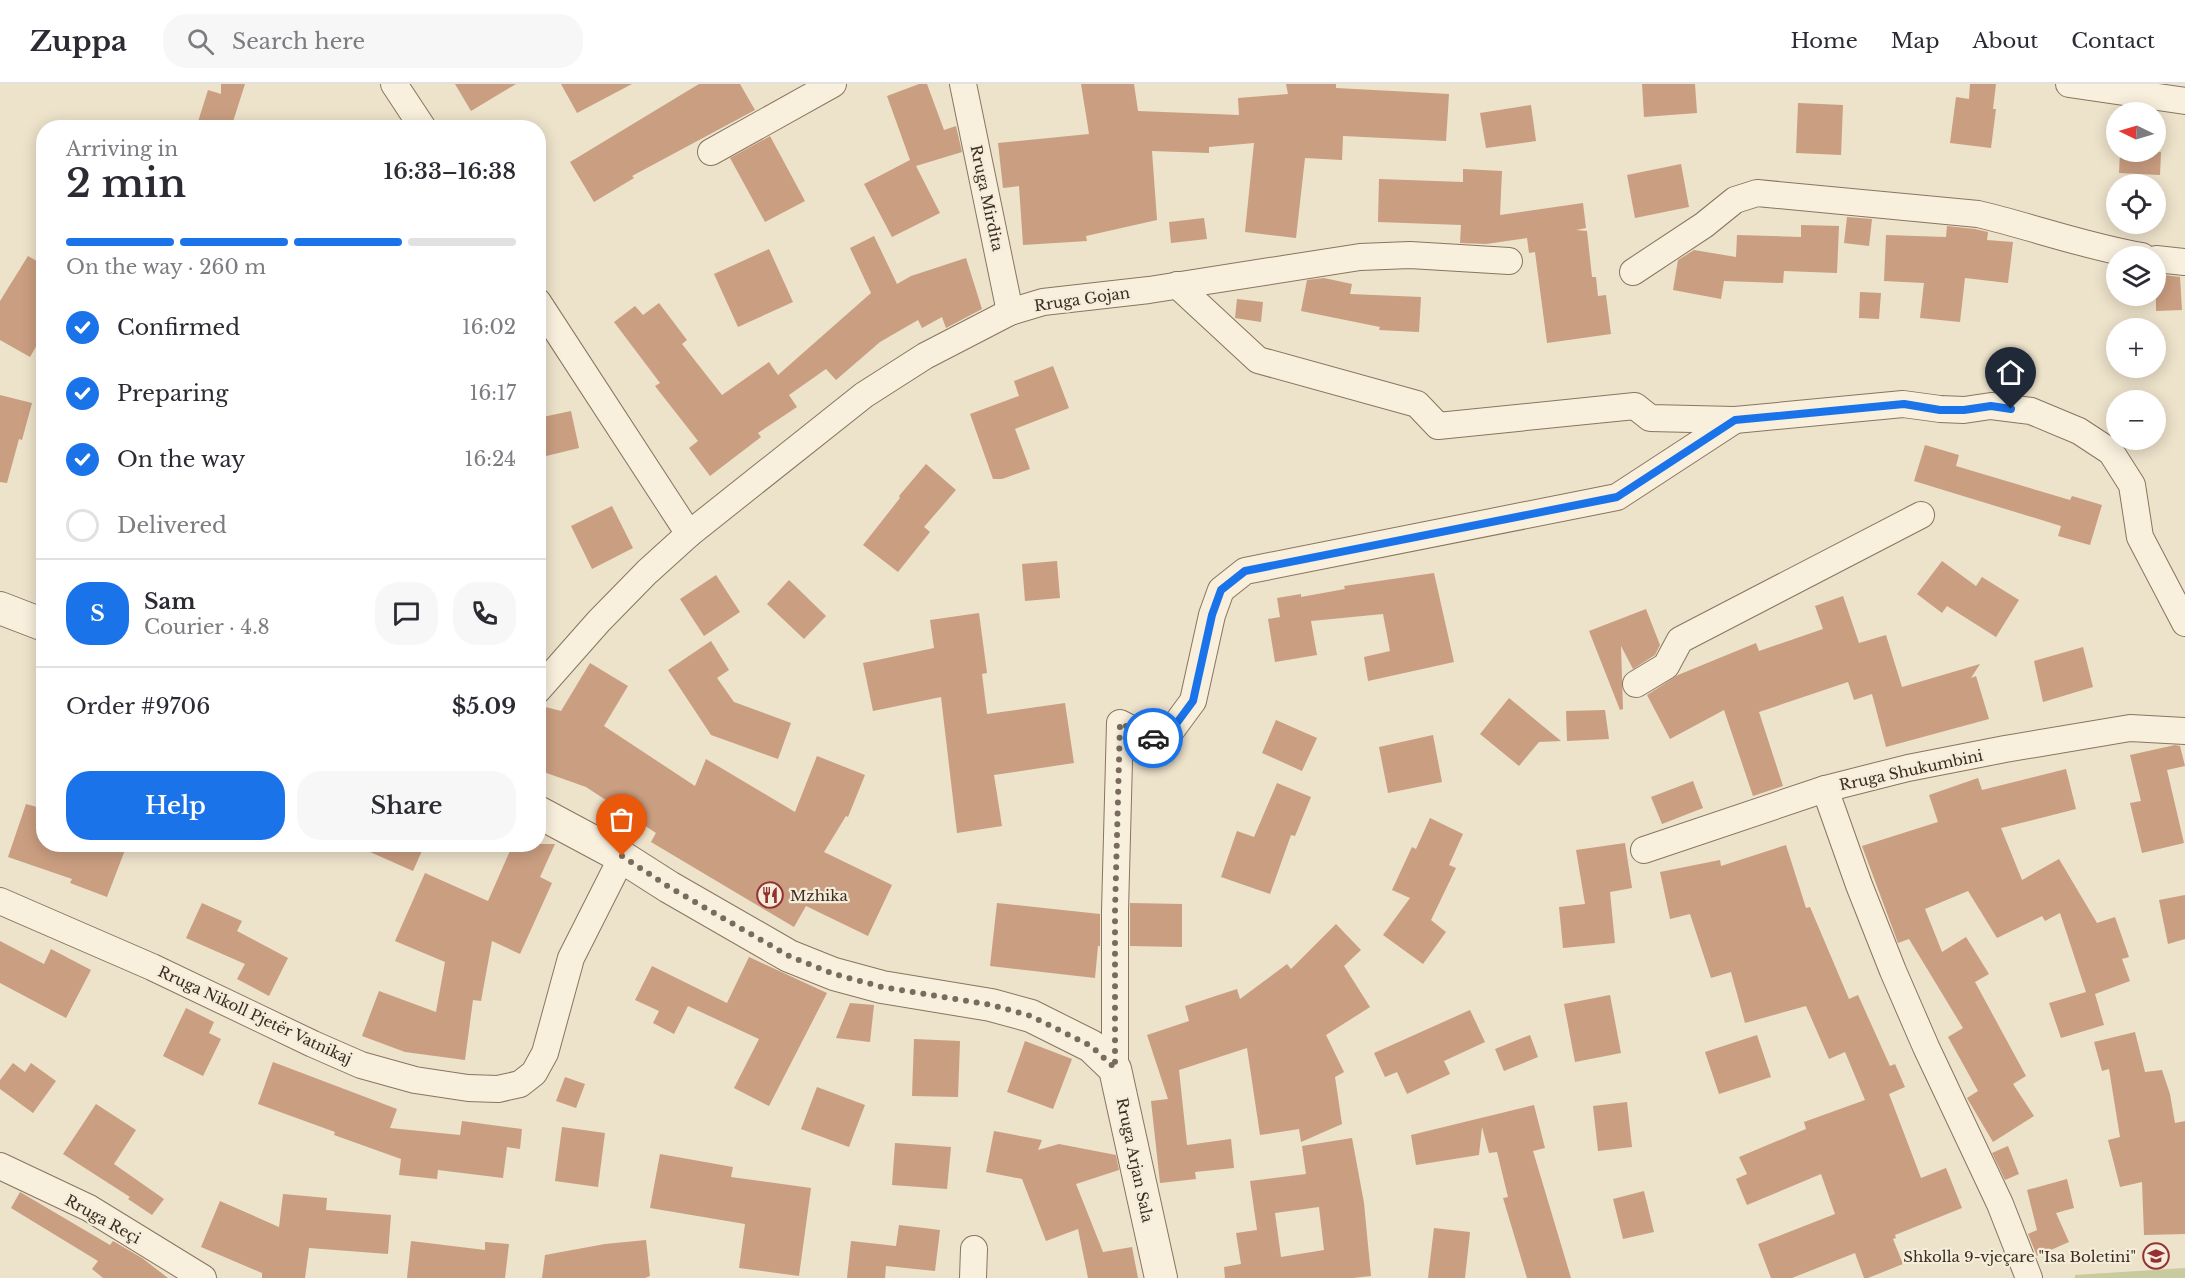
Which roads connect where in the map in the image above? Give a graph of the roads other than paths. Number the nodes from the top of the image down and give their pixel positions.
1 (394, 84) edge
2 (833, 84) edge
3 (963, 84) edge
4 (2069, 84) edge
5 (2185, 101) edge
6 (418, 120) edge
7 (711, 152) dead end
8 (2106, 250) edge
9 (2166, 260) edge
10 (1509, 261) dead end
11 (2185, 262) edge
12 (1633, 272) dead end
13 (1177, 285) junction
14 (1010, 312) junction
15 (549, 336) edge
16 (1735, 420) junction
17 (1921, 515) dead end
18 (689, 534) junction
19 (0, 608) edge
20 (36, 622) edge
21 (2185, 623) edge
22 (546, 681) edge
23 (1636, 684) dead end
24 (2185, 730) edge
25 (1825, 789) junction
26 (546, 816) edge
27 (1644, 850) dead end
28 (622, 856) junction
29 (0, 901) edge
30 (1115, 1068) junction
31 (0, 1166) edge
32 (974, 1249) dead end
33 (203, 1278) edge
34 (973, 1278) edge
35 (1161, 1278) edge
36 (2029, 1278) edge

1 - 6 street
2 - 7 street
3 - 14 street, Rruga Mirdita
4 - 5 street
8 - 12 street
9 - 11 street
10 - 13 street, Rruga Gojan
13 - 14 street, Rruga Gojan
13 - 16 street
14 - 18 street, Rruga Gojan
15 - 18 street
16 - 21 street
16 - 30 street
17 - 23 street
18 - 22 street, Rruga Gojan
19 - 20 street
24 - 25 street, Rruga Shukumbini
25 - 27 street, Rruga Shukumbini
25 - 36 street
26 - 28 street
28 - 29 street, Rruga Nikoll Pjetër Vatnikaj
28 - 30 street
30 - 35 street, Rruga Arjan Sala
31 - 33 street, Rruga Reçi
32 - 34 street

